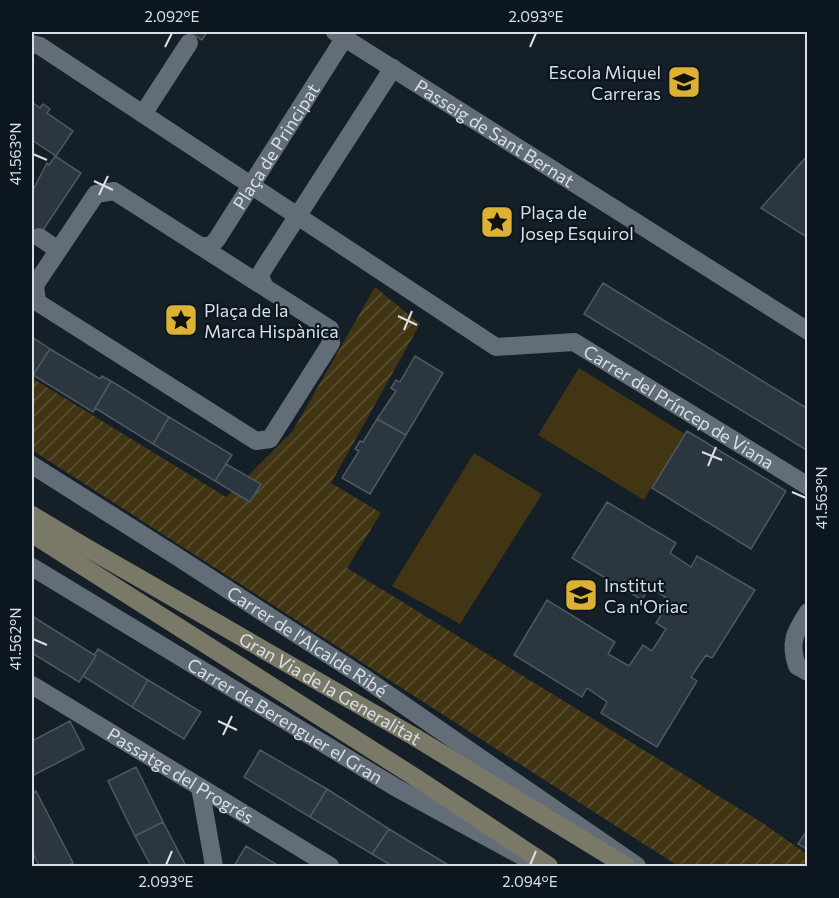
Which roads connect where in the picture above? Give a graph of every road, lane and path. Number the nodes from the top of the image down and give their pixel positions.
1 (340, 34) edge
2 (189, 43) dead end
3 (32, 44) edge
4 (393, 68) junction
5 (142, 114) junction
6 (251, 185) junction
7 (297, 216) junction
8 (39, 237) dead end
9 (201, 246) junction
10 (58, 250) junction
11 (264, 286) junction
12 (807, 332) edge
13 (32, 465) edge
14 (807, 486) edge
15 (32, 514) edge
16 (32, 534) edge
17 (32, 567) edge
18 (807, 612) edge
19 (807, 672) edge
20 (32, 684) edge
21 (200, 787) junction
22 (214, 867) edge
23 (330, 867) edge
24 (541, 867) edge
25 (549, 867) edge
26 (626, 867) edge
27 (637, 867) edge

1 - 4 street, Passeig de Sant Bernat
1 - 6 street, Plaça de Principat
2 - 5 street
3 - 5 street, Carrer del Príncep de Viana
4 - 7 street
4 - 12 street, Passeig de Sant Bernat
5 - 6 street, Carrer del Príncep de Viana
6 - 7 street, Carrer del Príncep de Viana
6 - 9 street, Plaça de Principat
7 - 11 street
7 - 14 street, Carrer del Príncep de Viana
8 - 10 street
9 - 10 street
9 - 11 street
10 - 11 street
13 - 27 street, Carrer de l'Alcalde Ribé
15 - 26 main road, Gran Via de la Generalitat
16 - 25 main road, Gran Via de la Generalitat
17 - 24 street, Carrer de Berenguer el Gran
18 - 19 street
20 - 21 street, Passatge del Progrés
21 - 22 street
21 - 23 street, Passatge del Progrés

